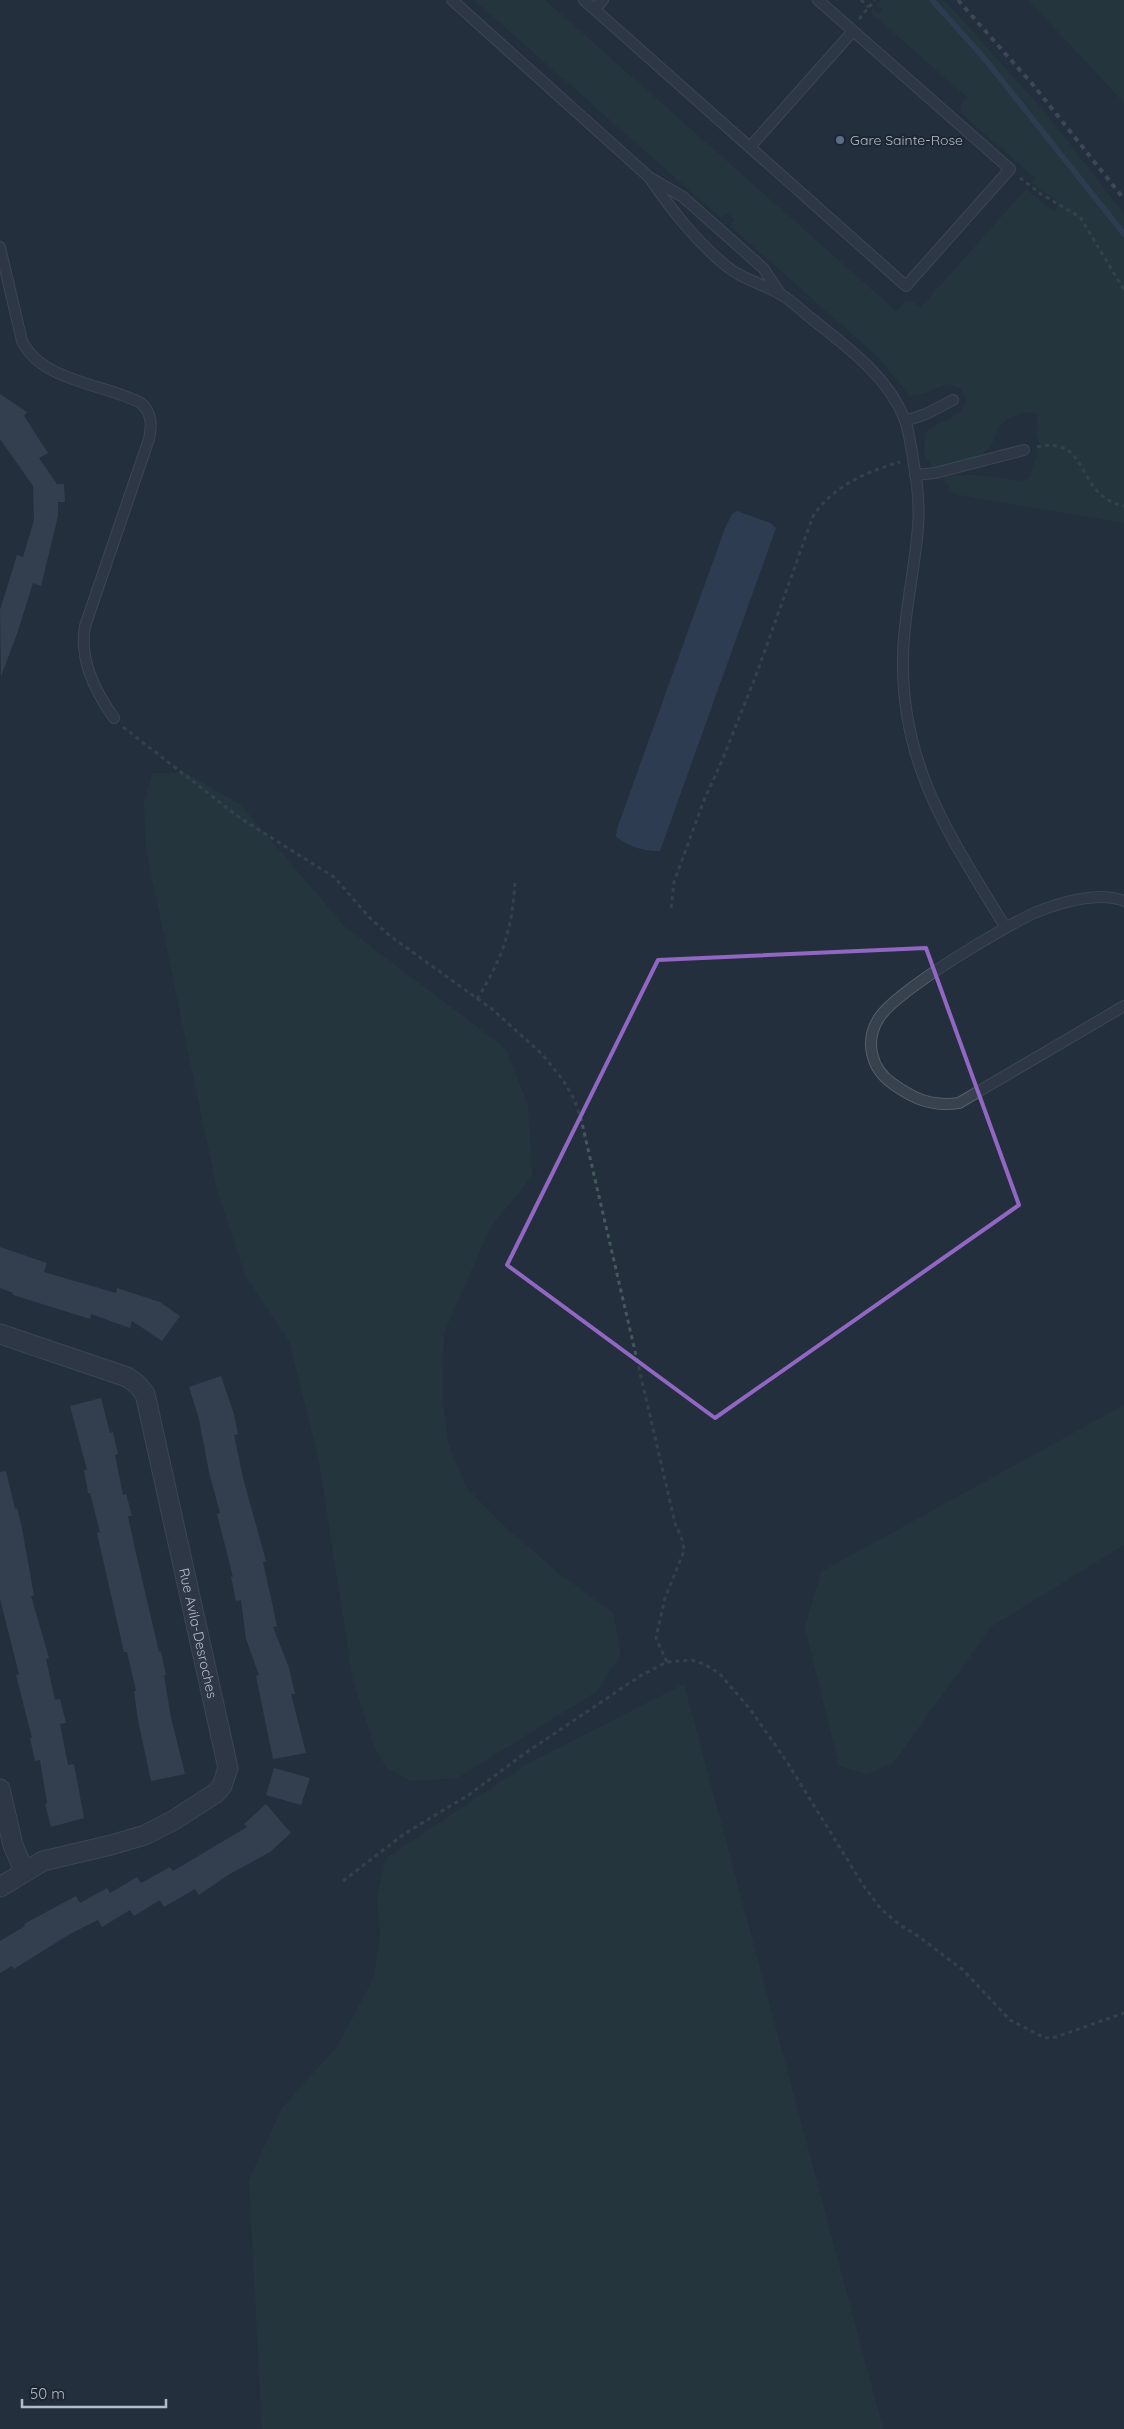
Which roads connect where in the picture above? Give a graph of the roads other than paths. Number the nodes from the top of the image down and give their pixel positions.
1 (452, 0) edge
2 (584, 0) edge
3 (603, 0) edge
4 (818, 0) edge
5 (595, 9) junction
6 (853, 31) junction
7 (750, 147) junction
8 (649, 177) junction
9 (0, 247) edge
10 (781, 294) junction
11 (953, 400) dead end
12 (905, 421) junction
13 (1024, 450) road end
14 (915, 475) junction
15 (114, 718) road end
16 (1124, 901) edge
17 (1006, 928) junction
18 (1124, 1006) edge
19 (0, 1334) edge
20 (0, 1790) edge
21 (24, 1871) junction
22 (0, 1888) edge

1 - 8 lane
2 - 5 lane
3 - 5 lane
4 - 6 lane
5 - 7 lane
6 - 7 lane
6 - 7 lane
8 - 10 lane
8 - 10 lane
9 - 15 lane
10 - 12 lane
11 - 12 lane
12 - 14 lane
13 - 14 lane
14 - 17 lane
16 - 17 lane
17 - 18 lane
19 - 21 street, Rue Avila-Desroches
20 - 21 street
21 - 22 street, Rue Avila-Desroches

